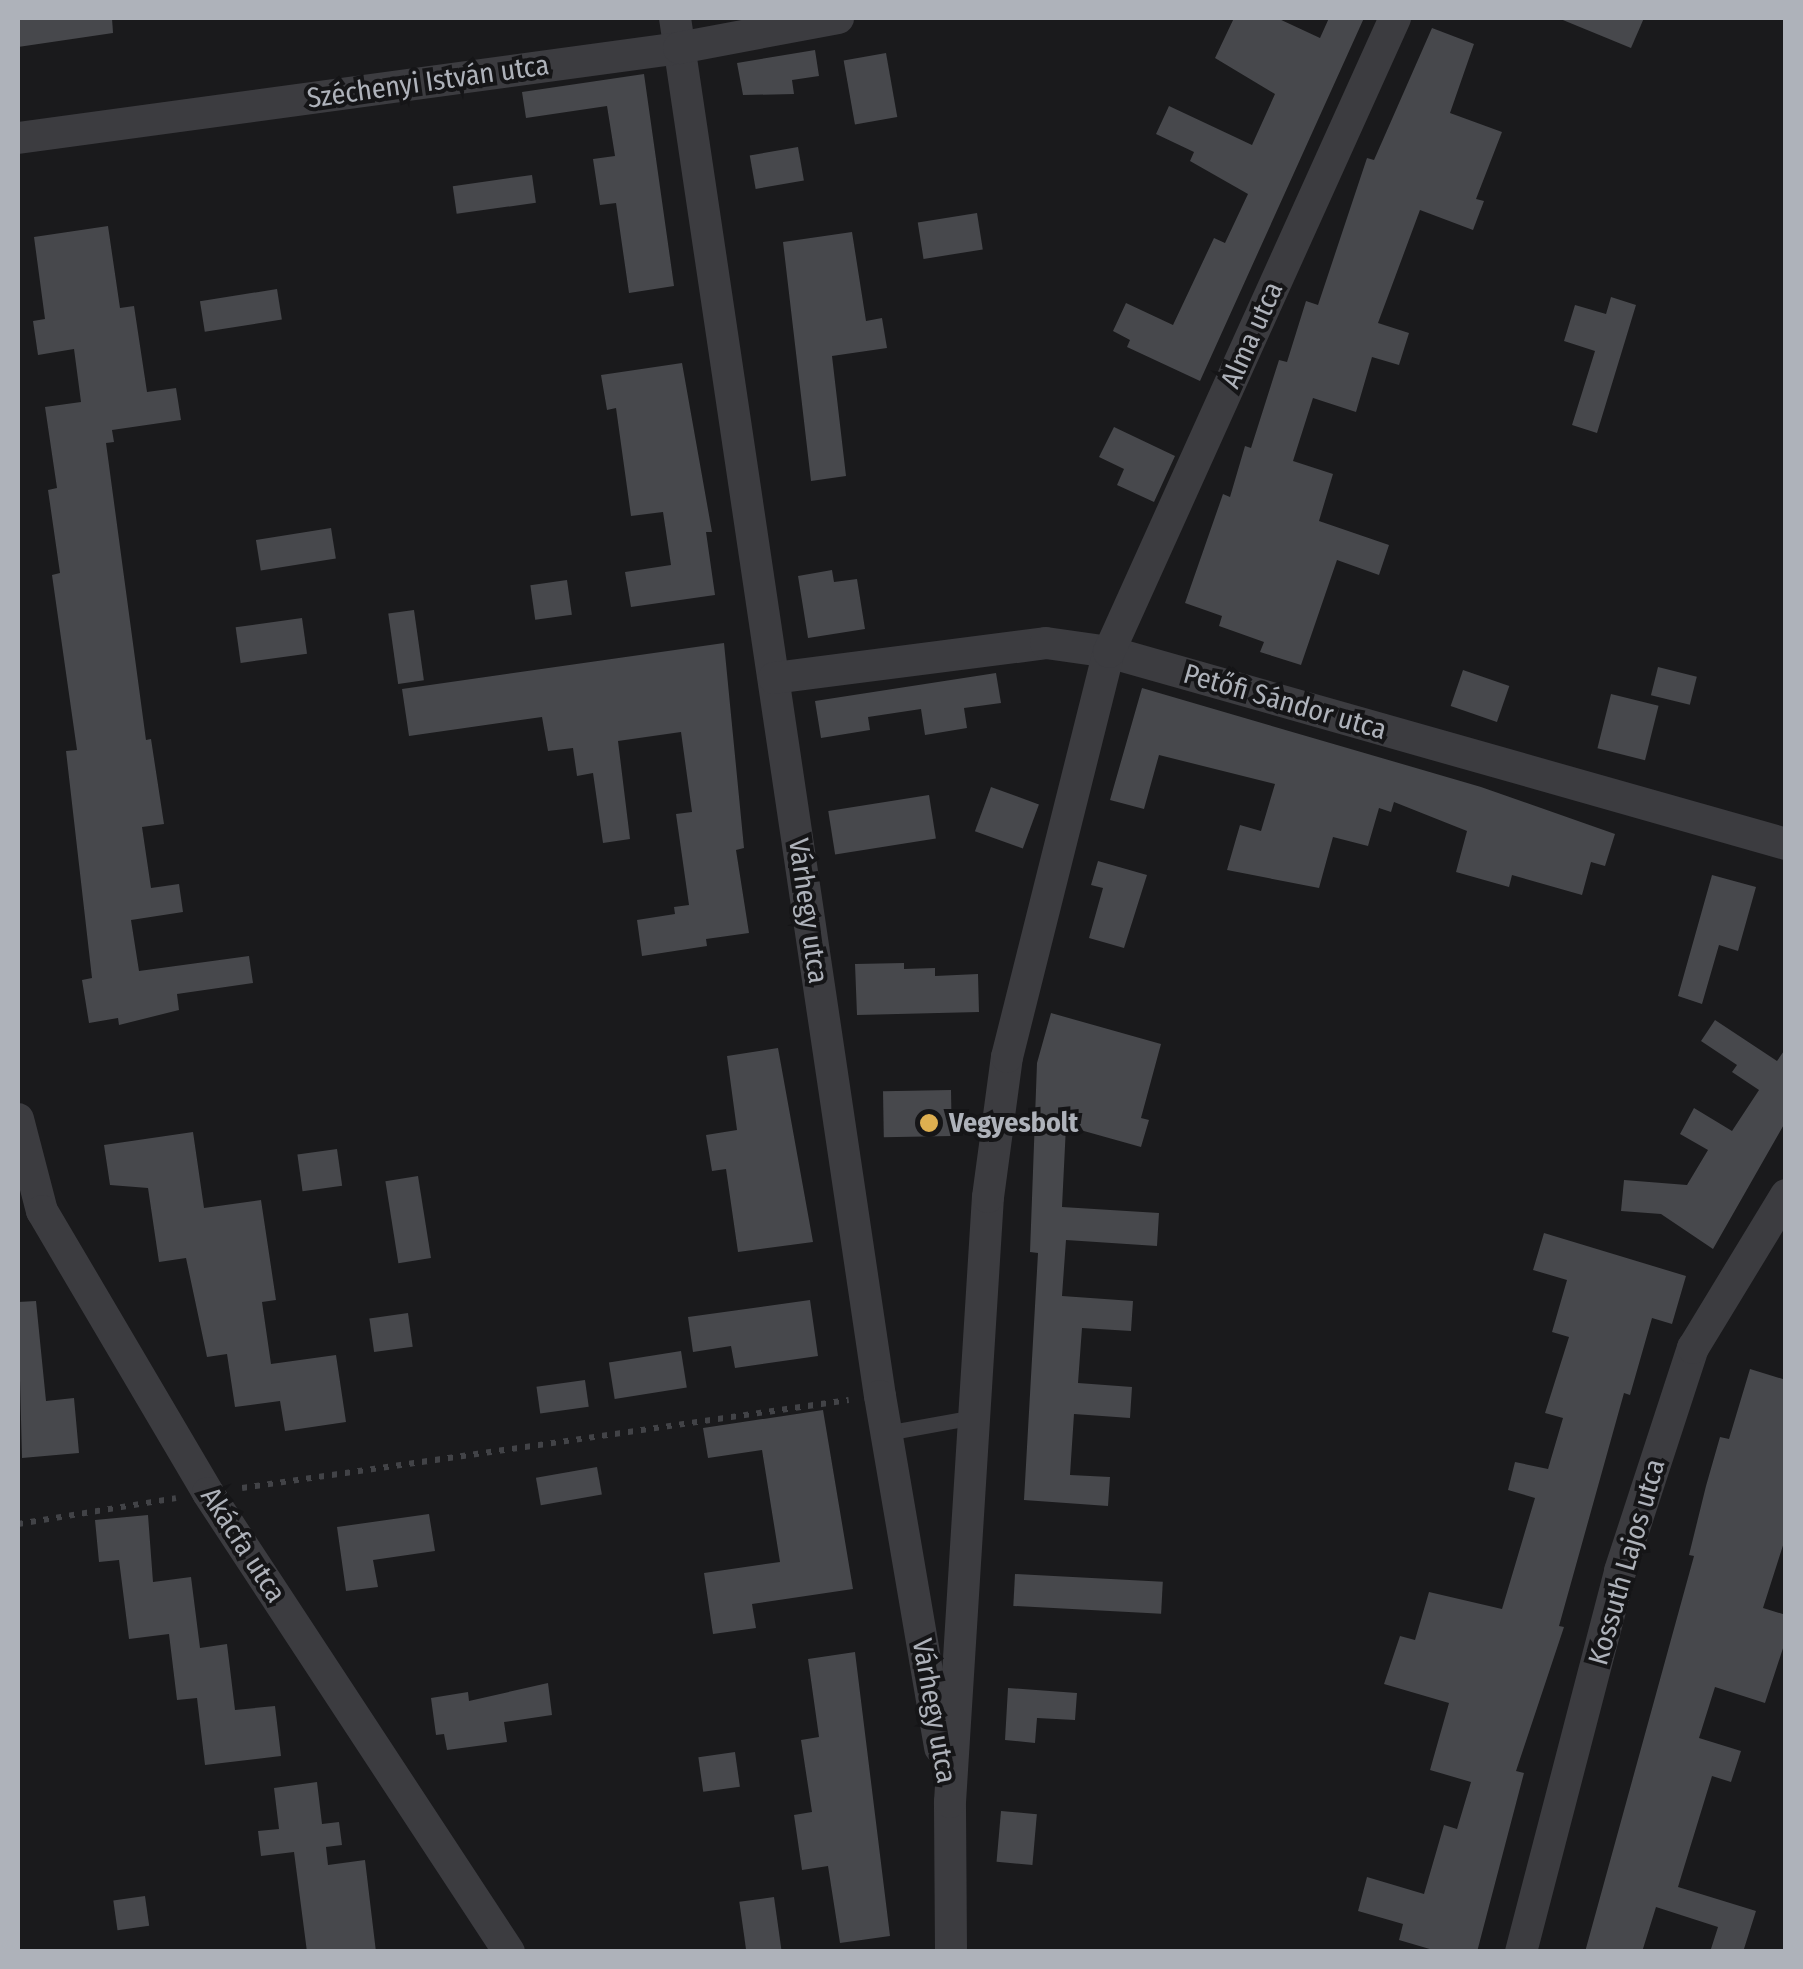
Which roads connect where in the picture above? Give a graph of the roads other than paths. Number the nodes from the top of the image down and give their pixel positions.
1 (838, 18) edge
2 (1395, 18) edge
3 (677, 33) edge
4 (18, 138) edge
5 (1109, 652) junction
6 (774, 678) junction
7 (1786, 844) edge
8 (18, 1119) edge
9 (1786, 1195) edge
10 (974, 1417) junction
11 (886, 1432) junction
12 (950, 1802) junction
13 (509, 1952) edge
14 (951, 1952) edge
15 (1521, 1952) edge

1 - 3 street, Széchenyi István utca
2 - 5 street, Alma utca
3 - 4 street, Széchenyi István utca
3 - 6 street, Várhegy utca
5 - 6 street, Petőfi Sándor utca
5 - 7 street, Petőfi Sándor utca
5 - 10 street, Várhegy utca
6 - 11 street, Várhegy utca
8 - 13 street, Akácfa utca
9 - 15 street, Kossuth Lajos utca
10 - 11 lane
10 - 12 street, Várhegy utca
11 - 12 street, Várhegy utca
12 - 14 street, Várhegy utca

